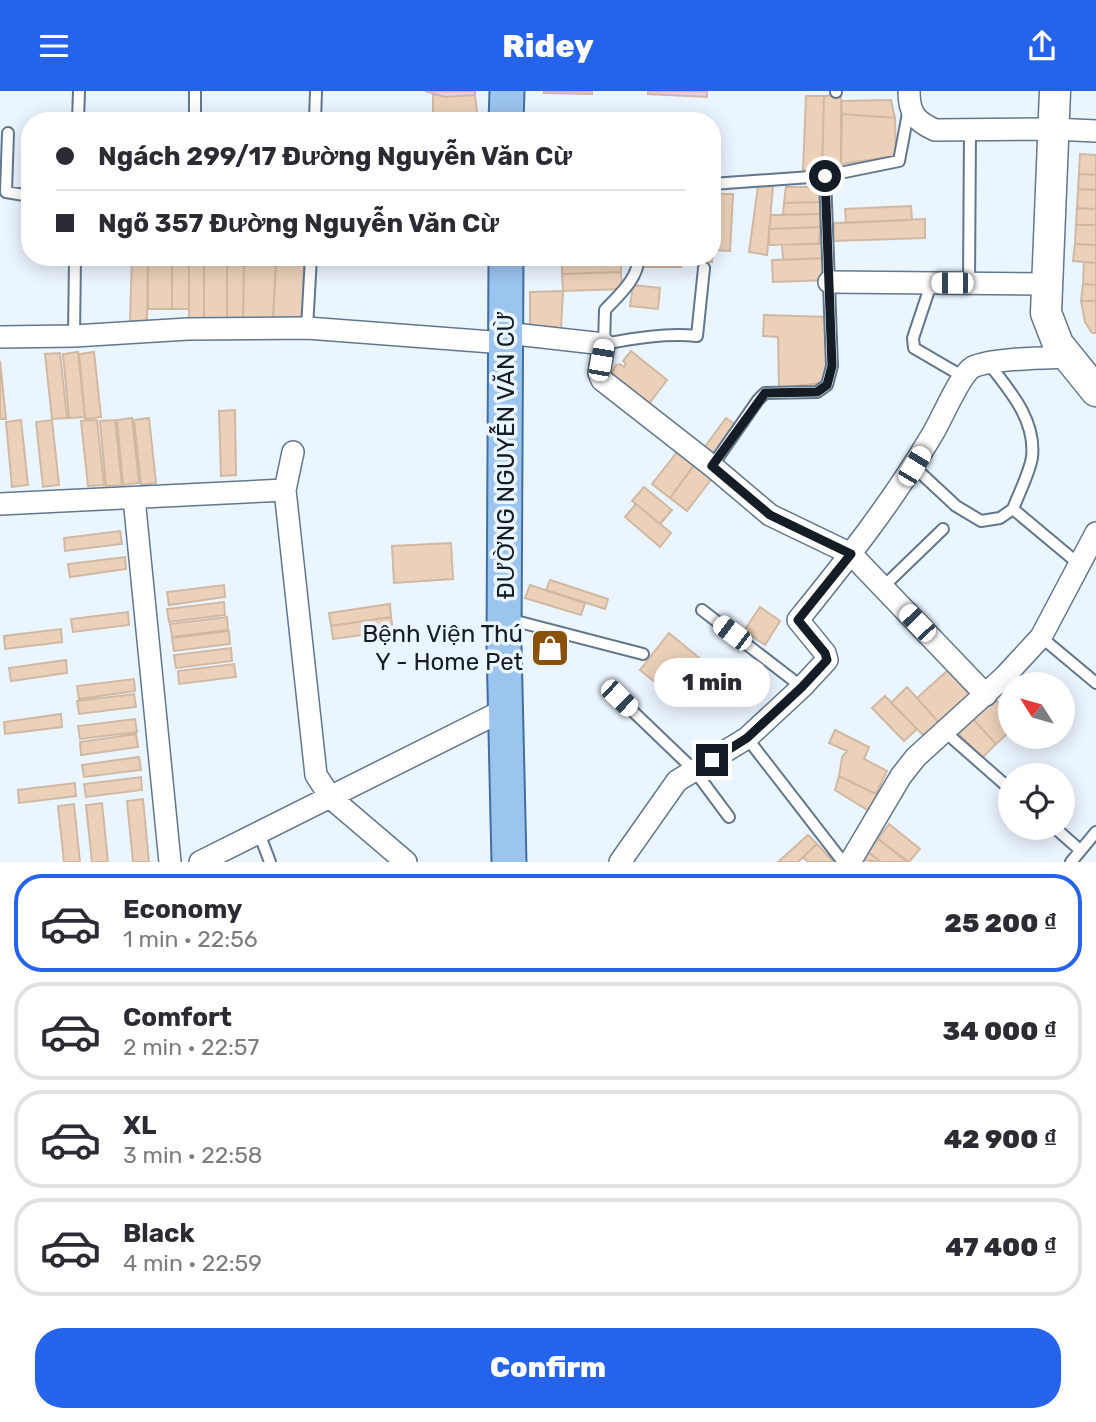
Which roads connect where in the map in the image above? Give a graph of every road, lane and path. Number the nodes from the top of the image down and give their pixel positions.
1 (79, 91) edge
2 (195, 91) edge
3 (316, 91) edge
4 (507, 91) edge
5 (1055, 91) edge
6 (909, 99) edge
7 (78, 112) edge
8 (195, 112) edge
9 (315, 112) edge
10 (506, 112) edge
11 (1053, 129) junction
12 (970, 130) junction
13 (1096, 131) edge
14 (8, 132) dead end
15 (825, 176) junction
16 (721, 183) edge
17 (21, 194) edge
18 (75, 266) edge
19 (310, 266) edge
20 (506, 266) edge
21 (639, 266) edge
22 (704, 268) dead end
23 (829, 282) junction
24 (931, 283) junction
25 (970, 283) junction
26 (1047, 284) junction
27 (307, 328) junction
28 (74, 336) junction
29 (0, 337) edge
30 (505, 338) junction
31 (604, 344) junction
32 (1069, 357) junction
33 (989, 364) junction
34 (962, 376) junction
35 (1096, 391) edge
36 (293, 452) dead end
37 (712, 466) junction
38 (914, 466) junction
39 (285, 490) junction
40 (134, 498) junction
41 (0, 504) edge
42 (1013, 509) junction
43 (943, 529) dead end
44 (1096, 533) edge
45 (851, 554) junction
46 (1080, 565) junction
47 (883, 587) junction
48 (702, 610) dead end
49 (505, 619) junction
50 (1041, 637) junction
51 (643, 654) dead end
52 (1096, 683) edge
53 (802, 687) junction
54 (986, 695) junction
55 (619, 698) dead end
56 (506, 709) junction
57 (944, 731) junction
58 (747, 738) junction
59 (694, 771) junction
60 (998, 778) edge
61 (331, 798) junction
62 (729, 817) dead end
63 (1096, 832) edge
64 (259, 833) junction
65 (1069, 840) edge
66 (1080, 850) junction
67 (170, 862) edge
68 (200, 862) edge
69 (270, 862) edge
70 (407, 862) edge
71 (509, 862) edge
72 (620, 862) edge
73 (843, 862) edge
74 (850, 862) edge
75 (1071, 862) edge

1 - 7 lane
2 - 8 lane
3 - 9 lane
4 - 10 main road
5 - 11 main road
6 - 12 street
6 - 15 lane
11 - 12 street
11 - 13 street
11 - 26 main road
12 - 25 lane
14 - 17 lane
15 - 16 lane
15 - 23 lane
18 - 28 lane
19 - 27 lane
20 - 30 main road, ĐƯỜNG NGUYỄN VĂN CỪ
21 - 31 lane
22 - 31 lane
23 - 24 street
23 - 37 lane
24 - 25 street
24 - 34 lane
25 - 26 street
26 - 32 main road
27 - 28 street
27 - 30 street
28 - 29 street
30 - 31 street
30 - 49 main road, ĐƯỜNG NGUYỄN VĂN CỪ
31 - 37 street
32 - 33 street
32 - 35 main road
33 - 34 street
33 - 42 lane
34 - 38 street
36 - 39 street
37 - 45 street
38 - 42 lane
38 - 45 street
39 - 40 street
39 - 61 street
40 - 41 street
40 - 67 street
42 - 46 lane
43 - 47 lane
44 - 46 street
45 - 47 street
45 - 53 street
46 - 50 street
47 - 54 street
48 - 53 lane
49 - 51 lane
49 - 56 main road, ĐƯỜNG NGUYỄN VĂN CỪ
50 - 52 lane
50 - 54 street
53 - 58 street
54 - 57 street
55 - 59 lane
56 - 61 street
56 - 71 main road, ĐƯỜNG NGUYỄN VĂN CỪ
57 - 60 lane
57 - 74 street
58 - 59 street
58 - 73 lane
59 - 62 lane
59 - 72 street
61 - 64 street
61 - 70 street
63 - 66 lane
64 - 68 street
64 - 69 lane
65 - 66 lane
66 - 75 lane

